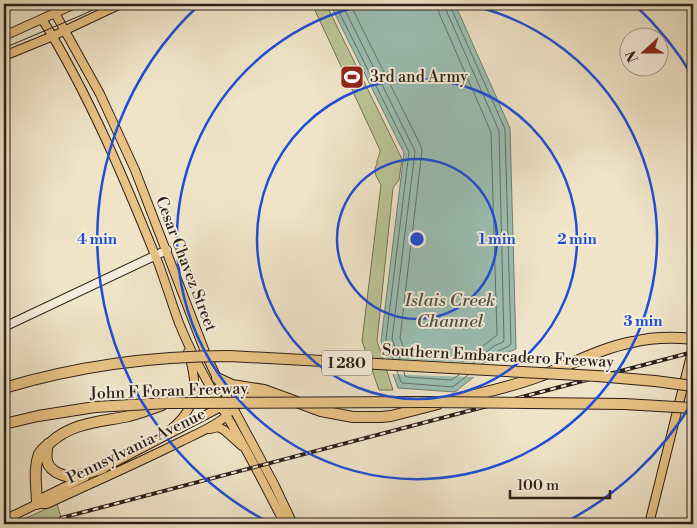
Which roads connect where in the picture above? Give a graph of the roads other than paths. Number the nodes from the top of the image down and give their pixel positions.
1 (75, 4) edge
2 (121, 4) edge
3 (55, 13) junction
4 (42, 19) junction
5 (65, 30) junction
6 (4, 36) edge
7 (53, 36) junction
8 (4, 56) edge
9 (167, 250) junction
10 (155, 256) junction
11 (179, 324) junction
12 (4, 327) edge
13 (693, 339) edge
14 (693, 348) edge
15 (217, 378) junction
16 (693, 386) edge
17 (4, 388) edge
18 (275, 394) junction
19 (167, 403) junction
20 (232, 406) junction
21 (221, 407) junction
22 (693, 408) edge
23 (226, 416) junction
24 (4, 424) edge
25 (197, 434) junction
26 (159, 439) junction
27 (50, 442) junction
28 (246, 450) junction
29 (102, 468) junction
30 (37, 504) junction
31 (4, 520) edge
32 (285, 524) edge
33 (293, 524) edge
34 (650, 524) edge

1 - 3 main road
2 - 5 main road
3 - 4 main road
3 - 5 main road, Cesar Chavez Street
4 - 6 main road
4 - 7 main road, Cesar Chavez Street
5 - 7 main road
5 - 9 main road, Cesar Chavez Street
7 - 8 main road
7 - 10 main road, Cesar Chavez Street
9 - 10 main road
9 - 15 main road, Cesar Chavez Street
10 - 11 main road, Cesar Chavez Street
10 - 12 main road
11 - 21 main road, Cesar Chavez Street
11 - 26 main road
13 - 18 highway, bridge
14 - 34 main road
15 - 18 highway
15 - 20 main road, Cesar Chavez Street
16 - 17 highway, Southern Embarcadero Freeway / I 280, bridge
18 - 20 highway
19 - 22 highway, John F Foran Freeway, bridge
19 - 24 highway, John F Foran Freeway, bridge
19 - 27 highway, bridge
20 - 21 main road, Pennsylvania Avenue
20 - 23 main road, Pennsylvania Avenue
20 - 33 main road, Cesar Chavez Street
21 - 23 main road, Cesar Chavez Street
21 - 26 main road, Pennsylvania Avenue
23 - 25 main road, Pennsylvania Avenue
23 - 28 main road, Cesar Chavez Street
25 - 28 main road
25 - 30 main road, Pennsylvania Avenue
26 - 29 main road, Pennsylvania Avenue
27 - 29 highway
27 - 30 highway
28 - 32 main road, Cesar Chavez Street
29 - 30 main road, Pennsylvania Avenue
30 - 31 main road, Pennsylvania Avenue

